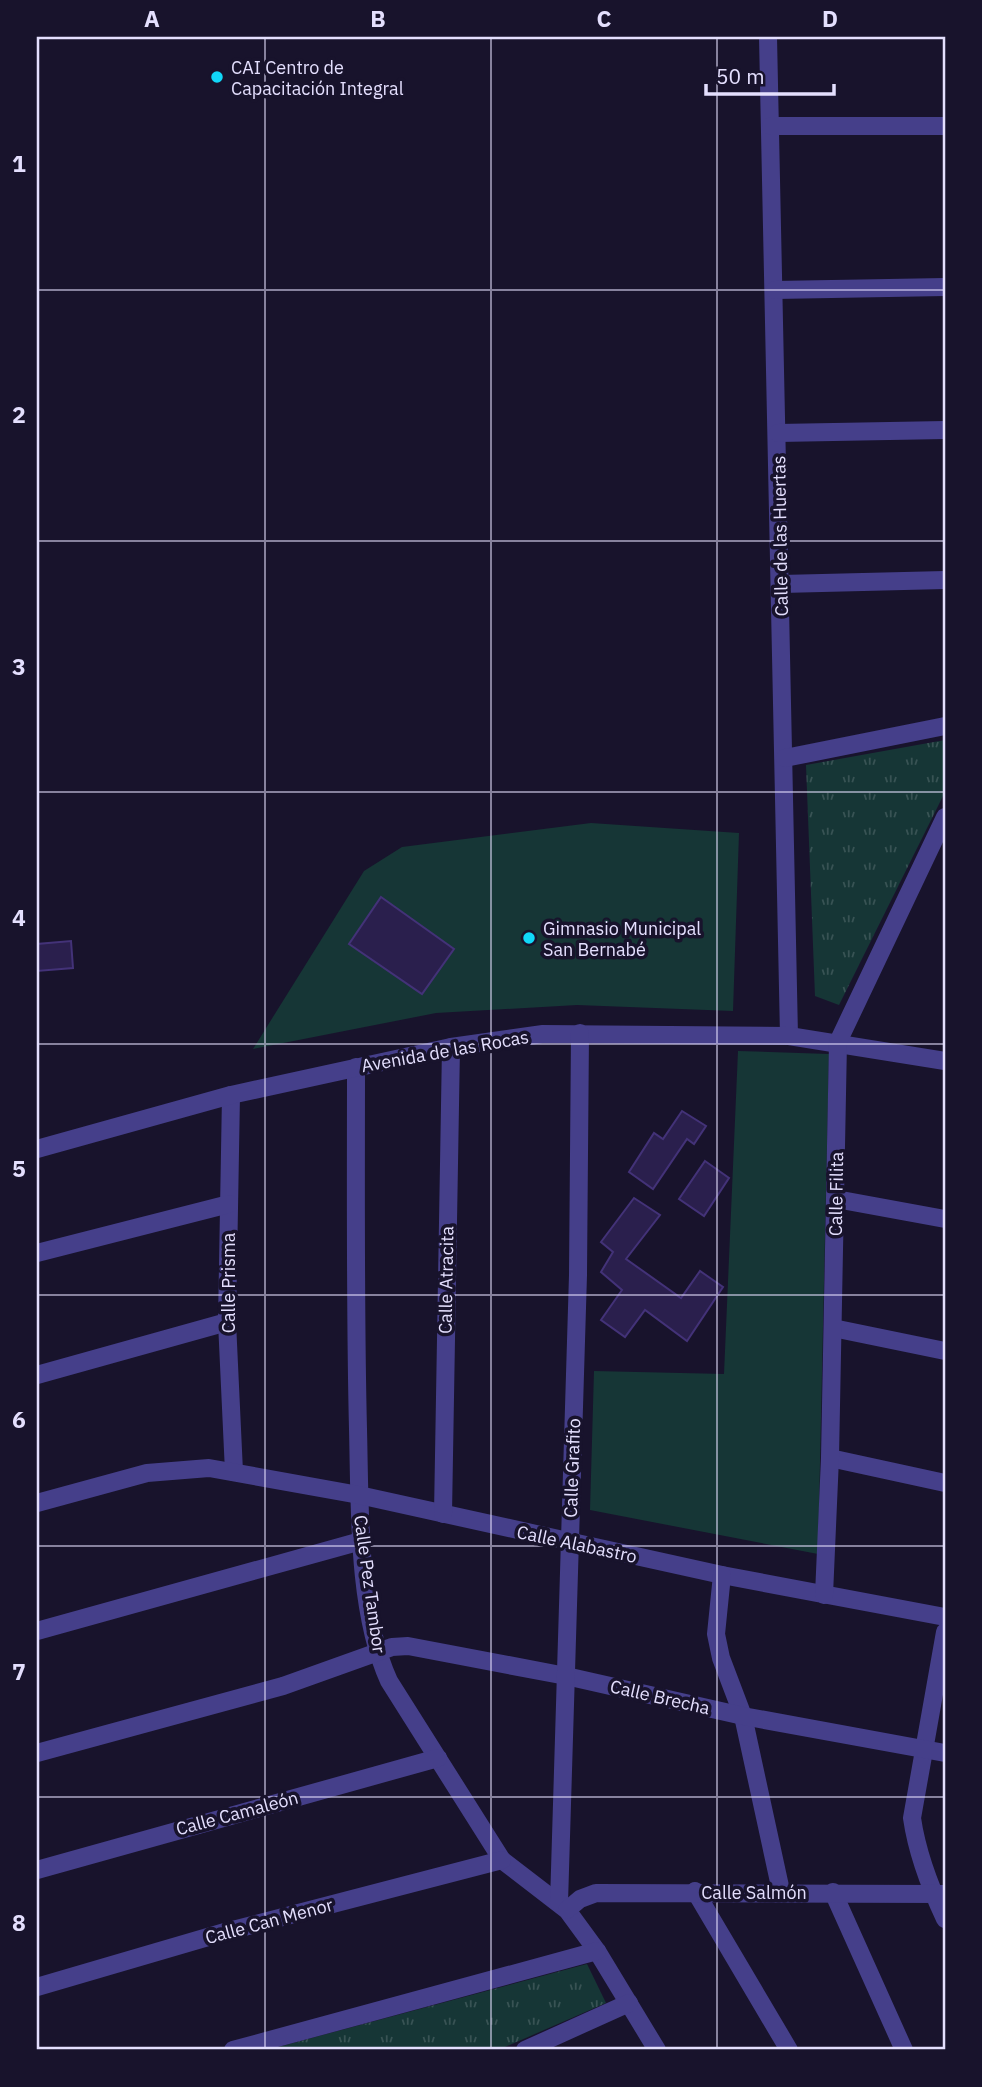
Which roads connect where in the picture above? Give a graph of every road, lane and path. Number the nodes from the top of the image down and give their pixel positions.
1 (768, 37) edge
2 (771, 126) junction
3 (945, 126) edge
4 (945, 287) edge
5 (775, 290) junction
6 (945, 430) edge
7 (778, 433) junction
8 (945, 580) edge
9 (782, 584) junction
10 (945, 726) edge
11 (785, 758) junction
12 (945, 817) edge
13 (580, 1033) junction
14 (789, 1036) junction
15 (838, 1042) junction
16 (451, 1047) junction
17 (945, 1061) edge
18 (356, 1067) junction
19 (231, 1095) junction
20 (37, 1149) edge
21 (836, 1199) junction
22 (229, 1204) junction
23 (945, 1219) edge
24 (37, 1254) edge
25 (228, 1322) junction
26 (833, 1328) junction
27 (945, 1351) edge
28 (37, 1375) edge
29 (830, 1458) junction
30 (234, 1472) junction
31 (945, 1483) edge
32 (359, 1495) junction
33 (37, 1503) edge
34 (443, 1514) junction
35 (361, 1541) junction
36 (569, 1543) junction
37 (722, 1575) junction
38 (824, 1595) junction
39 (945, 1617) edge
40 (37, 1631) edge
41 (945, 1632) edge
42 (377, 1654) junction
43 (566, 1676) junction
44 (743, 1716) junction
45 (923, 1748) junction
46 (37, 1753) edge
47 (945, 1753) edge
48 (438, 1758) junction
49 (502, 1860) junction
50 (37, 1870) edge
51 (695, 1891) junction
52 (781, 1891) junction
53 (833, 1892) junction
54 (939, 1894) edge
55 (563, 1907) junction
56 (945, 1919) edge
57 (597, 1951) junction
58 (37, 1987) edge
59 (629, 2003) junction
60 (233, 2050) edge
61 (524, 2050) edge
62 (657, 2050) edge
63 (789, 2050) edge
64 (904, 2050) edge

1 - 2 street, Calle de las Huertas
2 - 3 street
2 - 5 street, Calle de las Huertas
4 - 5 street
5 - 7 street, Calle de las Huertas
6 - 7 street
7 - 9 street, Calle de las Huertas
8 - 9 street
9 - 11 street, Calle de las Huertas
10 - 11 street
11 - 14 street, Calle de las Huertas
12 - 15 street, Calle Filita
13 - 14 street, Avenida de las Rocas
13 - 16 street, Avenida de las Rocas
13 - 36 street, Calle Grafito
14 - 15 street, Avenida de las Rocas
15 - 17 street, Avenida de las Rocas
15 - 21 street, Calle Filita
16 - 18 street, Avenida de las Rocas
16 - 34 street, Calle Atracita
18 - 19 street, Avenida de las Rocas
18 - 32 street, Calle Pez Tambor
19 - 20 street, Avenida de las Rocas
19 - 22 street, Calle Prisma
21 - 23 street
21 - 26 street, Calle Filita
22 - 24 street
22 - 25 street, Calle Prisma
25 - 28 street
25 - 30 street, Calle Prisma
26 - 27 street
26 - 29 street, Calle Filita
29 - 31 street
29 - 38 street, Calle Filita
30 - 32 street, Calle Alabastro
30 - 33 street, Calle Alabastro
32 - 34 street, Calle Alabastro
32 - 35 street, Calle Pez Tambor
34 - 36 street, Calle Alabastro
35 - 40 street
35 - 42 street, Calle Pez Tambor
36 - 37 street, Calle Alabastro
36 - 43 street, Calle Grafito
37 - 38 street, Calle Alabastro
37 - 44 street
38 - 39 street, Calle Alabastro
41 - 45 street
42 - 43 street, Calle Brecha
42 - 46 street, Calle Brecha
42 - 48 street, Calle Pez Tambor
43 - 44 street, Calle Brecha
43 - 55 street, Calle Grafito
44 - 45 street, Calle Brecha
44 - 52 street
45 - 47 street, Calle Brecha
45 - 54 street
48 - 49 street, Calle Pez Tambor
48 - 50 street, Calle Camaleón
49 - 55 street, Calle Pez Tambor
49 - 58 street, Calle Can Menor
51 - 52 street, Calle Salmón
51 - 55 street, Calle Salmón
51 - 63 street
52 - 53 street, Calle Salmón
53 - 54 street, Calle Salmón
53 - 64 street
54 - 56 street
55 - 57 street, Calle Pez Tambor
57 - 59 street, Calle Pez Tambor
57 - 60 street
59 - 61 street
59 - 62 street, Calle Pez Tambor

